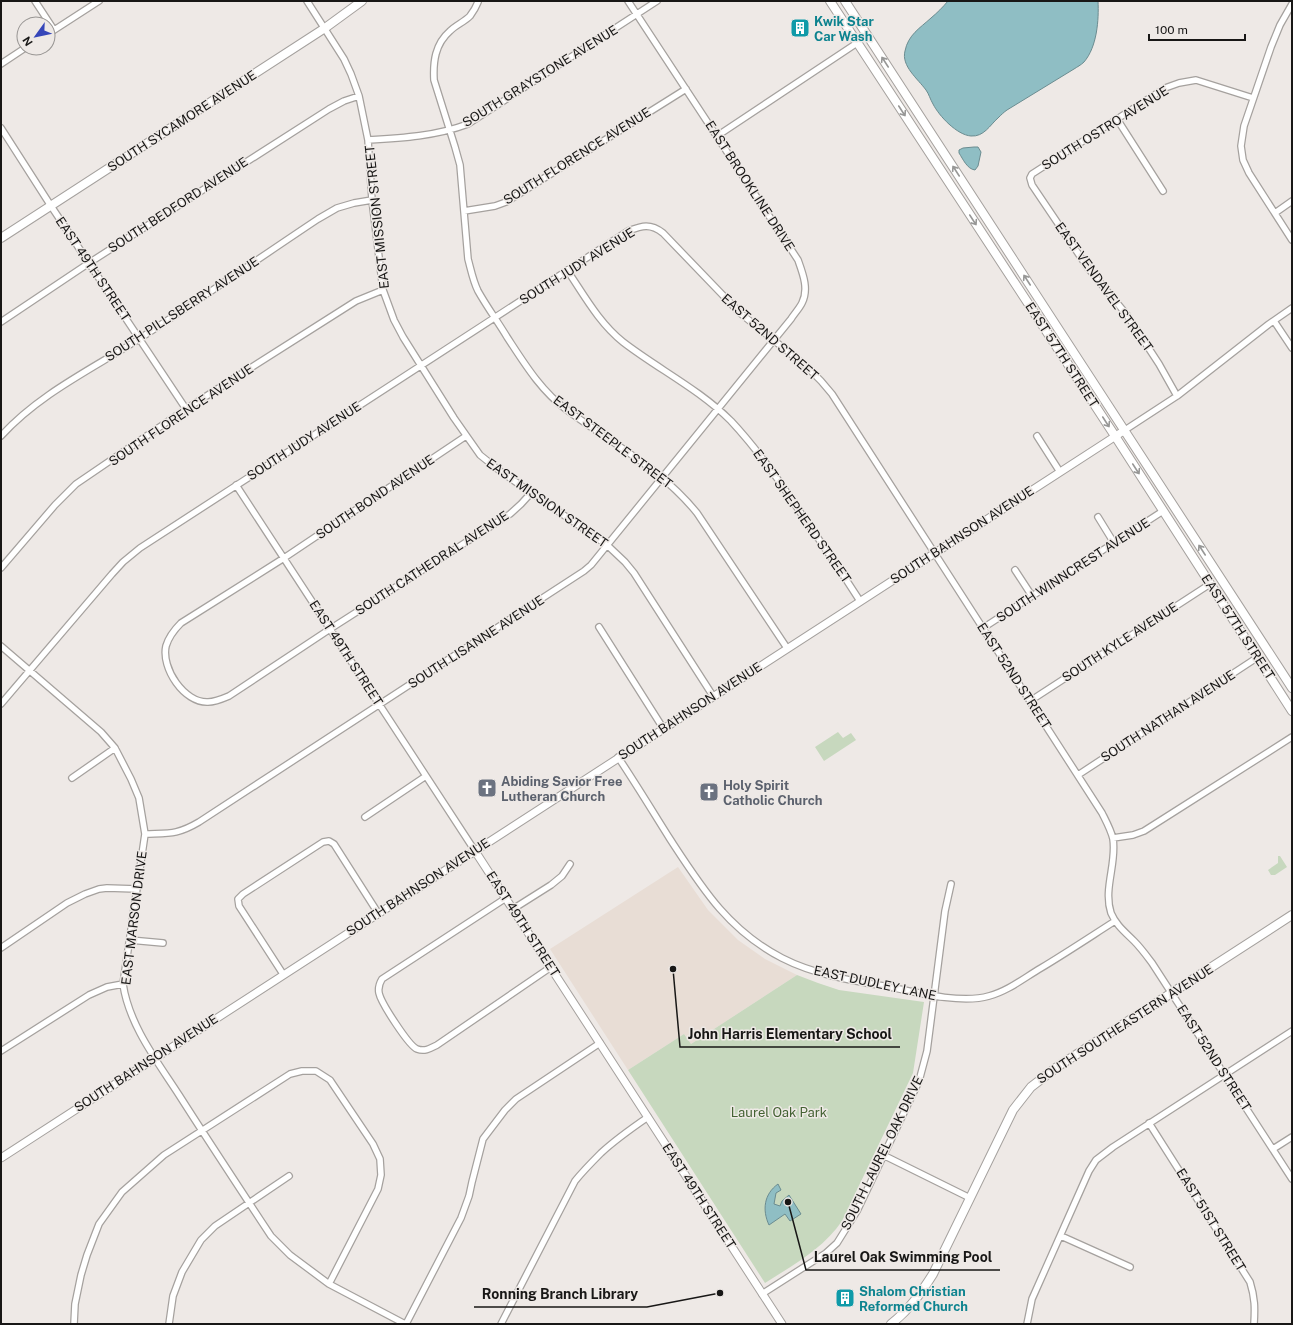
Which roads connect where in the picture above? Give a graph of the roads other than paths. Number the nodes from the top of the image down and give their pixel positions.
1 (35, 1) edge
2 (99, 1) edge
3 (307, 1) edge
4 (362, 1) edge
5 (628, 1) edge
6 (657, 1) edge
7 (830, 1) edge
8 (844, 1) edge
9 (478, 2) dead end
10 (1292, 4) edge
11 (636, 15) junction
12 (45, 16) edge
13 (325, 28) junction
14 (56, 29) edge
15 (857, 43) junction
16 (16, 54) edge
17 (1, 64) edge
18 (686, 89) junction
19 (359, 96) junction
20 (1253, 98) junction
21 (1117, 119) junction
22 (1, 128) edge
23 (450, 130) junction
24 (717, 136) junction
25 (368, 140) junction
26 (1030, 178) joint
27 (1163, 191) dead end
28 (372, 200) junction
29 (1292, 201) edge
30 (51, 206) junction
31 (464, 211) junction
32 (1275, 213) junction
33 (647, 226) joint
34 (1, 238) edge
35 (1292, 240) edge
36 (89, 263) junction
37 (568, 270) junction
38 (383, 290) junction
39 (1292, 308) edge
40 (495, 318) junction
41 (1274, 321) junction
42 (1, 322) edge
43 (140, 338) junction
44 (774, 340) junction
45 (1292, 348) edge
46 (420, 366) junction
47 (747, 373) joint
48 (1177, 396) junction
49 (186, 409) junction
50 (717, 410) junction
51 (1125, 430) junction
52 (1, 436) edge
53 (466, 436) junction
54 (1037, 436) dead end
55 (1115, 436) junction
56 (1060, 472) junction
57 (662, 477) junction
58 (236, 485) junction
59 (531, 493) junction
60 (1163, 511) junction
61 (1098, 517) dead end
62 (1114, 543) junction
63 (607, 545) junction
64 (934, 553) junction
65 (284, 558) junction
66 (1, 568) edge
67 (1015, 570) dead end
68 (1210, 584) junction
69 (1032, 596) junction
70 (860, 601) junction
71 (599, 627) dead end
72 (983, 628) junction
73 (330, 629) junction
74 (1, 646) edge
75 (787, 648) junction
76 (1258, 657) junction
77 (29, 670) junction
78 (1292, 688) edge
79 (713, 696) junction
80 (1030, 701) junction
81 (1, 704) edge
82 (380, 704) junction
83 (1292, 710) edge
84 (663, 728) junction
85 (1292, 737) edge
86 (115, 748) junction
87 (618, 757) junction
88 (1078, 775) junction
89 (426, 776) junction
90 (72, 778) dead end
91 (365, 817) dead end
92 (145, 834) junction
93 (1113, 838) junction
94 (475, 850) junction
95 (570, 864) dead end
96 (951, 884) dead end
97 (137, 889) junction
98 (506, 898) junction
99 (513, 909) junction
100 (378, 913) junction
101 (1292, 915) edge
102 (1115, 921) junction
103 (130, 940) junction
104 (163, 943) dead end
105 (1, 948) edge
106 (551, 967) junction
107 (284, 974) junction
108 (123, 984) junction
109 (1172, 993) junction
110 (934, 996) junction
111 (1292, 1031) edge
112 (600, 1043) junction
113 (1, 1051) edge
114 (155, 1058) junction
115 (1224, 1075) junction
116 (648, 1117) junction
117 (1150, 1123) junction
118 (202, 1132) junction
119 (1292, 1137) edge
120 (1273, 1149) junction
121 (883, 1155) junction
122 (1, 1158) edge
123 (289, 1176) dead end
124 (1292, 1179) edge
125 (970, 1198) junction
126 (249, 1202) junction
127 (1061, 1236) junction
128 (1130, 1267) dead end
129 (329, 1284) junction
130 (762, 1294) junction
131 (74, 1324) edge
132 (169, 1324) edge
133 (406, 1324) edge
134 (501, 1324) edge
135 (782, 1324) edge
136 (891, 1324) edge
137 (1027, 1324) edge
138 (1254, 1324) edge

1 - 12 street
2 - 14 street
3 - 13 street, EAST MISSION STREET
4 - 13 main road, SOUTH SYCAMORE AVENUE
5 - 11 street, EAST BROOKLINE DRIVE
6 - 11 street, SOUTH GRAYSTONE AVENUE
7 - 15 main road, EAST 57TH STREET
51 -> 8 main road, EAST 57TH STREET
9 - 23 street, EAST STEEPLE STREET
10 - 20 street
11 - 18 street, EAST BROOKLINE DRIVE
11 - 23 street, SOUTH GRAYSTONE AVENUE
13 - 19 street, EAST MISSION STREET
13 - 30 main road, SOUTH SYCAMORE AVENUE
15 - 24 street
15 -> 55 main road, EAST 57TH STREET
16 - 17 street
18 - 24 street, EAST BROOKLINE DRIVE
18 - 31 street, SOUTH FLORENCE AVENUE
19 - 25 street, EAST MISSION STREET
19 - 36 street, SOUTH BEDFORD AVENUE
20 - 21 street, SOUTH OSTRO AVENUE
20 - 32 street
21 - 26 street, SOUTH OSTRO AVENUE
21 - 27 street
22 - 30 street, EAST 49TH STREET
23 - 25 street, SOUTH GRAYSTONE AVENUE
23 - 31 street, EAST STEEPLE STREET
24 - 44 street, EAST BROOKLINE DRIVE
25 - 28 street, EAST MISSION STREET
26 - 48 street, EAST VENDAVEL STREET
28 - 38 street, EAST MISSION STREET
28 - 43 street, SOUTH PILLSBERRY AVENUE
29 - 32 street
30 - 34 main road, SOUTH SYCAMORE AVENUE
30 - 36 street, EAST 49TH STREET
31 - 40 street, EAST STEEPLE STREET
32 - 35 street
33 - 37 street, SOUTH JUDY AVENUE
33 - 44 street, EAST 52ND STREET
36 - 42 street, SOUTH BEDFORD AVENUE
36 - 43 street, EAST 49TH STREET
37 - 40 street, SOUTH JUDY AVENUE
37 - 50 street, EAST SHEPHERD STREET
38 - 46 street, EAST MISSION STREET
38 - 49 street, SOUTH FLORENCE AVENUE
39 - 41 street, SOUTH BAHNSON AVENUE
40 - 46 street, SOUTH JUDY AVENUE
40 - 57 street, EAST STEEPLE STREET
41 - 45 street
41 - 48 street, SOUTH BAHNSON AVENUE
43 - 49 street, EAST 49TH STREET
43 - 52 street, SOUTH PILLSBERRY AVENUE
44 - 47 street, EAST BROOKLINE DRIVE
44 - 64 street, EAST 52ND STREET
46 - 53 street, EAST MISSION STREET
46 - 58 street, SOUTH JUDY AVENUE
47 - 50 street, SOUTH LISANNE AVENUE
48 - 51 street, SOUTH BAHNSON AVENUE
49 - 66 street, SOUTH FLORENCE AVENUE
50 - 57 street, SOUTH LISANNE AVENUE
50 - 70 street, EAST SHEPHERD STREET
51 - 55 street, SOUTH BAHNSON AVENUE
78 -> 51 main road, EAST 57TH STREET
53 - 59 street, EAST MISSION STREET
53 - 65 street, SOUTH BOND AVENUE
54 - 56 street
55 - 56 street, SOUTH BAHNSON AVENUE
55 -> 60 main road, EAST 57TH STREET
56 - 64 street, SOUTH BAHNSON AVENUE
57 - 63 street, SOUTH LISANNE AVENUE
57 - 75 street, EAST STEEPLE STREET
58 - 65 street, EAST 49TH STREET
58 - 77 street, SOUTH JUDY AVENUE
59 - 63 street, EAST MISSION STREET
59 - 73 street, SOUTH CATHEDRAL AVENUE
60 - 62 street, SOUTH WINNCREST AVENUE
60 - 68 main road, EAST 57TH STREET
61 - 62 street
62 - 69 street, SOUTH WINNCREST AVENUE
63 - 79 street, EAST MISSION STREET
63 - 82 street, SOUTH LISANNE AVENUE
64 - 70 street, SOUTH BAHNSON AVENUE
64 - 72 street, EAST 52ND STREET
65 - 73 street, EAST 49TH STREET
65 - 73 street, SOUTH BOND AVENUE
67 - 69 street
68 - 76 main road, EAST 57TH STREET
68 - 80 street, SOUTH KYLE AVENUE
69 - 72 street, SOUTH WINNCREST AVENUE
70 - 75 street, SOUTH BAHNSON AVENUE
71 - 84 street
72 - 80 street, EAST 52ND STREET
73 - 82 street, EAST 49TH STREET
74 - 77 street, EAST MARSON DRIVE
75 - 79 street, SOUTH BAHNSON AVENUE
76 - 83 main road, EAST 57TH STREET
76 - 88 street, SOUTH NATHAN AVENUE
77 - 81 street, SOUTH JUDY AVENUE
77 - 86 street, EAST MARSON DRIVE
79 - 84 street, SOUTH BAHNSON AVENUE
80 - 88 street, EAST 52ND STREET
82 - 89 street, EAST 49TH STREET
82 - 92 street, SOUTH LISANNE AVENUE
84 - 87 street, SOUTH BAHNSON AVENUE
85 - 93 street
86 - 90 street
86 - 92 street, EAST MARSON DRIVE
87 - 94 street, SOUTH BAHNSON AVENUE
87 - 110 street, EAST DUDLEY LANE
88 - 93 street, EAST 52ND STREET
89 - 91 street
89 - 94 street, EAST 49TH STREET
92 - 97 street, EAST MARSON DRIVE
93 - 102 street, EAST 52ND STREET
94 - 98 street, EAST 49TH STREET
94 - 100 street, SOUTH BAHNSON AVENUE
95 - 99 street
96 - 110 street, SOUTH LAUREL OAK DRIVE
97 - 103 street, EAST MARSON DRIVE
97 - 105 street
98 - 99 street, EAST 49TH STREET
98 - 106 street
99 - 106 street, EAST 49TH STREET
100 - 107 street, SOUTH BAHNSON AVENUE
100 - 107 street
101 - 109 main road, SOUTH SOUTHEASTERN AVENUE
102 - 109 street, EAST 52ND STREET
102 - 110 street, EAST DUDLEY LANE
103 - 104 street
103 - 108 street, EAST MARSON DRIVE
106 - 112 street, EAST 49TH STREET
107 - 114 street, SOUTH BAHNSON AVENUE
108 - 113 street
108 - 114 street, EAST MARSON DRIVE
109 - 115 street, EAST 52ND STREET
109 - 125 main road, SOUTH SOUTHEASTERN AVENUE
110 - 121 street, SOUTH LAUREL OAK DRIVE
111 - 115 street
112 - 116 street, EAST 49TH STREET
112 - 133 street
114 - 118 street, EAST MARSON DRIVE
114 - 122 street, SOUTH BAHNSON AVENUE
115 - 117 street
115 - 120 street, EAST 52ND STREET
116 - 130 street, EAST 49TH STREET
116 - 134 street
117 - 127 street
117 - 138 street, EAST 51ST STREET
118 - 126 street, EAST MARSON DRIVE
118 - 129 street
118 - 131 street
119 - 120 street
120 - 124 street, EAST 52ND STREET
121 - 125 street
121 - 130 street, SOUTH LAUREL OAK DRIVE
123 - 126 street
125 - 136 main road, SOUTH SOUTHEASTERN AVENUE
126 - 129 street, EAST MARSON DRIVE
126 - 132 street
127 - 128 street
127 - 137 street
129 - 133 street, EAST MARSON DRIVE
130 - 135 street, EAST 49TH STREET

